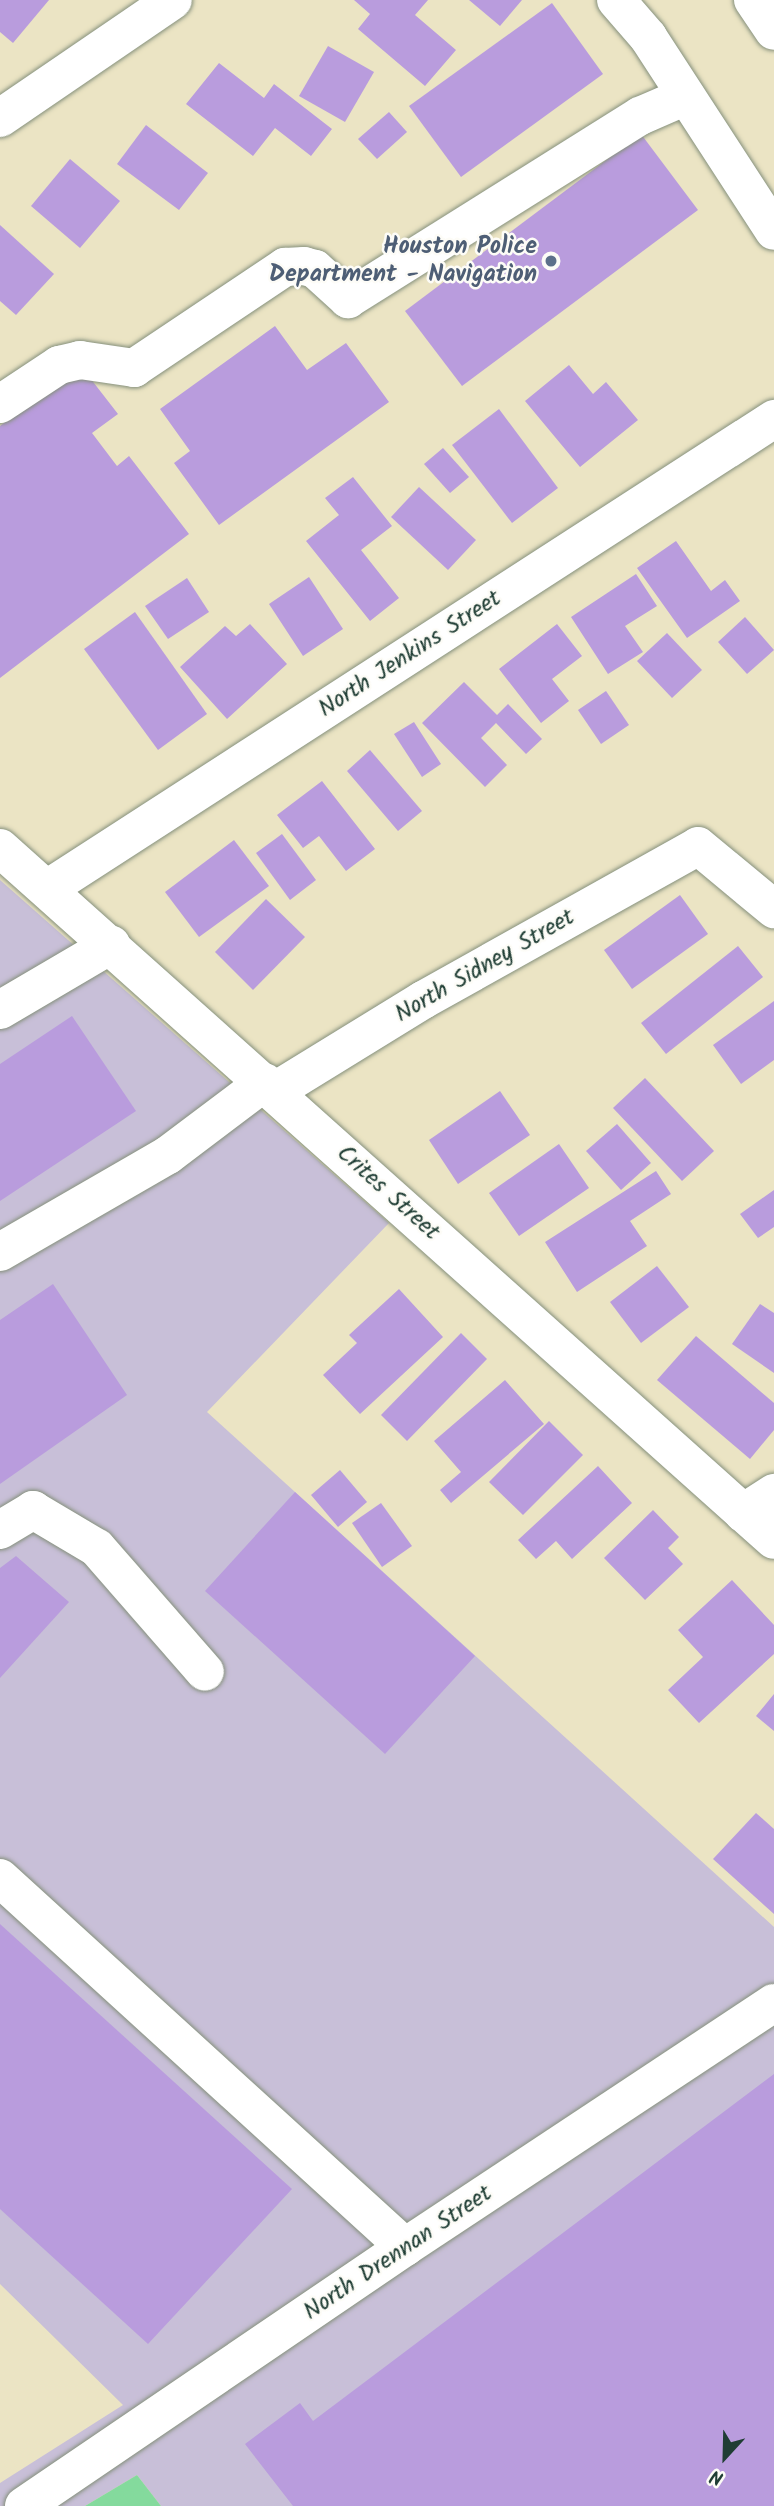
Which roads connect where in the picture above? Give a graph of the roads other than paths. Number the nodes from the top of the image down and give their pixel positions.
1 (173, 0) edge
2 (616, 0) edge
3 (753, 0) edge
4 (774, 31) edge
5 (686, 96) junction
6 (0, 118) edge
7 (774, 231) edge
8 (0, 404) edge
9 (774, 419) edge
10 (0, 848) edge
11 (47, 889) junction
12 (774, 909) edge
13 (111, 945) junction
14 (0, 1010) edge
15 (270, 1087) junction
16 (0, 1252) edge
17 (759, 1503) edge
18 (0, 1531) edge
19 (774, 1540) edge
20 (205, 1672) dead end
21 (0, 1878) edge
22 (774, 2003) edge
23 (405, 2247) junction
24 (24, 2506) edge

1 - 6 street
2 - 5 street
3 - 4 street
5 - 7 street
5 - 8 street
9 - 11 street, North Jenkins Street
10 - 11 street, Crites Street
11 - 13 street, Crites Street
12 - 15 street, North Sidney Street
13 - 14 street
13 - 15 street, Crites Street
15 - 16 street, North Sidney Street
15 - 17 street, Crites Street
17 - 19 street, Crites Street
18 - 20 street
21 - 23 street
22 - 23 street, North Drennan Street
23 - 24 street, North Drennan Street

